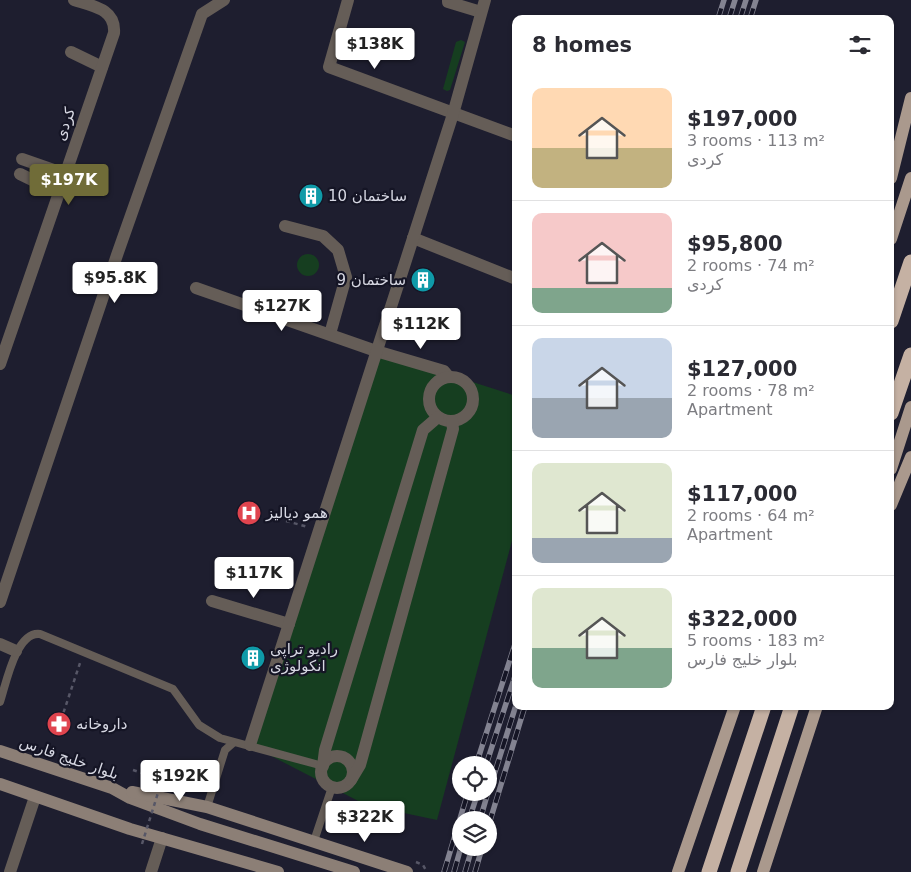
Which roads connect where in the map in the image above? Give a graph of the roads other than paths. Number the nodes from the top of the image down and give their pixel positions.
1 (74, 0) edge
2 (224, 0) edge
3 (348, 0) edge
4 (448, 0) edge
5 (483, 6) edge
6 (71, 52) dead end
7 (102, 67) junction
8 (911, 98) edge
9 (452, 114) junction
10 (512, 135) edge
11 (22, 159) dead end
12 (894, 166) edge
13 (20, 174) dead end
14 (66, 174) junction
15 (911, 178) edge
16 (59, 193) junction
17 (285, 226) dead end
18 (894, 230) edge
19 (413, 238) junction
20 (911, 262) edge
21 (512, 277) edge
22 (196, 288) dead end
23 (894, 312) edge
24 (330, 334) junction
25 (376, 352) junction
26 (911, 355) edge
27 (0, 364) edge
28 (449, 377) junction
29 (894, 404) edge
30 (911, 407) edge
31 (438, 417) junction
32 (452, 421) junction
33 (911, 458) edge
34 (894, 460) edge
35 (894, 498) edge
36 (212, 601) dead end
37 (0, 602) edge
38 (289, 624) junction
39 (0, 644) edge
40 (16, 651) junction
41 (0, 702) edge
42 (734, 710) edge
43 (763, 710) edge
44 (791, 710) edge
45 (816, 710) edge
46 (233, 743) junction
47 (250, 745) junction
48 (0, 751) edge
49 (323, 766) junction
50 (351, 780) junction
51 (0, 784) edge
52 (332, 787) junction
53 (112, 788) junction
54 (35, 797) junction
55 (207, 807) junction
56 (162, 838) junction
57 (314, 841) junction
58 (225, 855) junction
59 (10, 872) edge
60 (151, 872) edge
61 (257, 872) edge
62 (278, 872) edge
63 (354, 872) edge
64 (408, 872) edge
65 (678, 872) edge
66 (709, 872) edge
67 (738, 872) edge
68 (763, 872) edge

1 - 7 street, کردی
2 - 37 street
3 - 9 street
4 - 5 street
5 - 9 street
6 - 7 street
7 - 14 street, کردی
8 - 12 main road
9 - 10 street
9 - 19 street
11 - 14 street
13 - 16 street
14 - 16 street, کردی
15 - 18 main road
16 - 27 street, کردی
17 - 24 street
19 - 21 street
19 - 25 street
20 - 23 highway
22 - 24 street
24 - 25 street
25 - 28 street
25 - 38 street
26 - 29 highway
28 - 31 street
28 - 32 street
30 - 34 main road
31 - 32 street
31 - 49 street
32 - 50 street
33 - 35 main road
36 - 38 street
38 - 47 street
39 - 40 street
40 - 41 lane
40 - 46 lane
42 - 65 main road
43 - 66 highway
44 - 67 highway
45 - 68 main road
46 - 47 lane
46 - 55 lane
47 - 49 lane
48 - 53 main road, بلوار خلیج فارس
49 - 50 street
49 - 52 street
50 - 52 street
51 - 54 main road
52 - 57 lane
53 - 55 main road
53 - 63 main road, بلوار خلیج فارس
54 - 56 main road
54 - 59 street
55 - 57 main road
56 - 58 main road
56 - 60 street
57 - 64 main road
58 - 61 main road
58 - 62 main road

